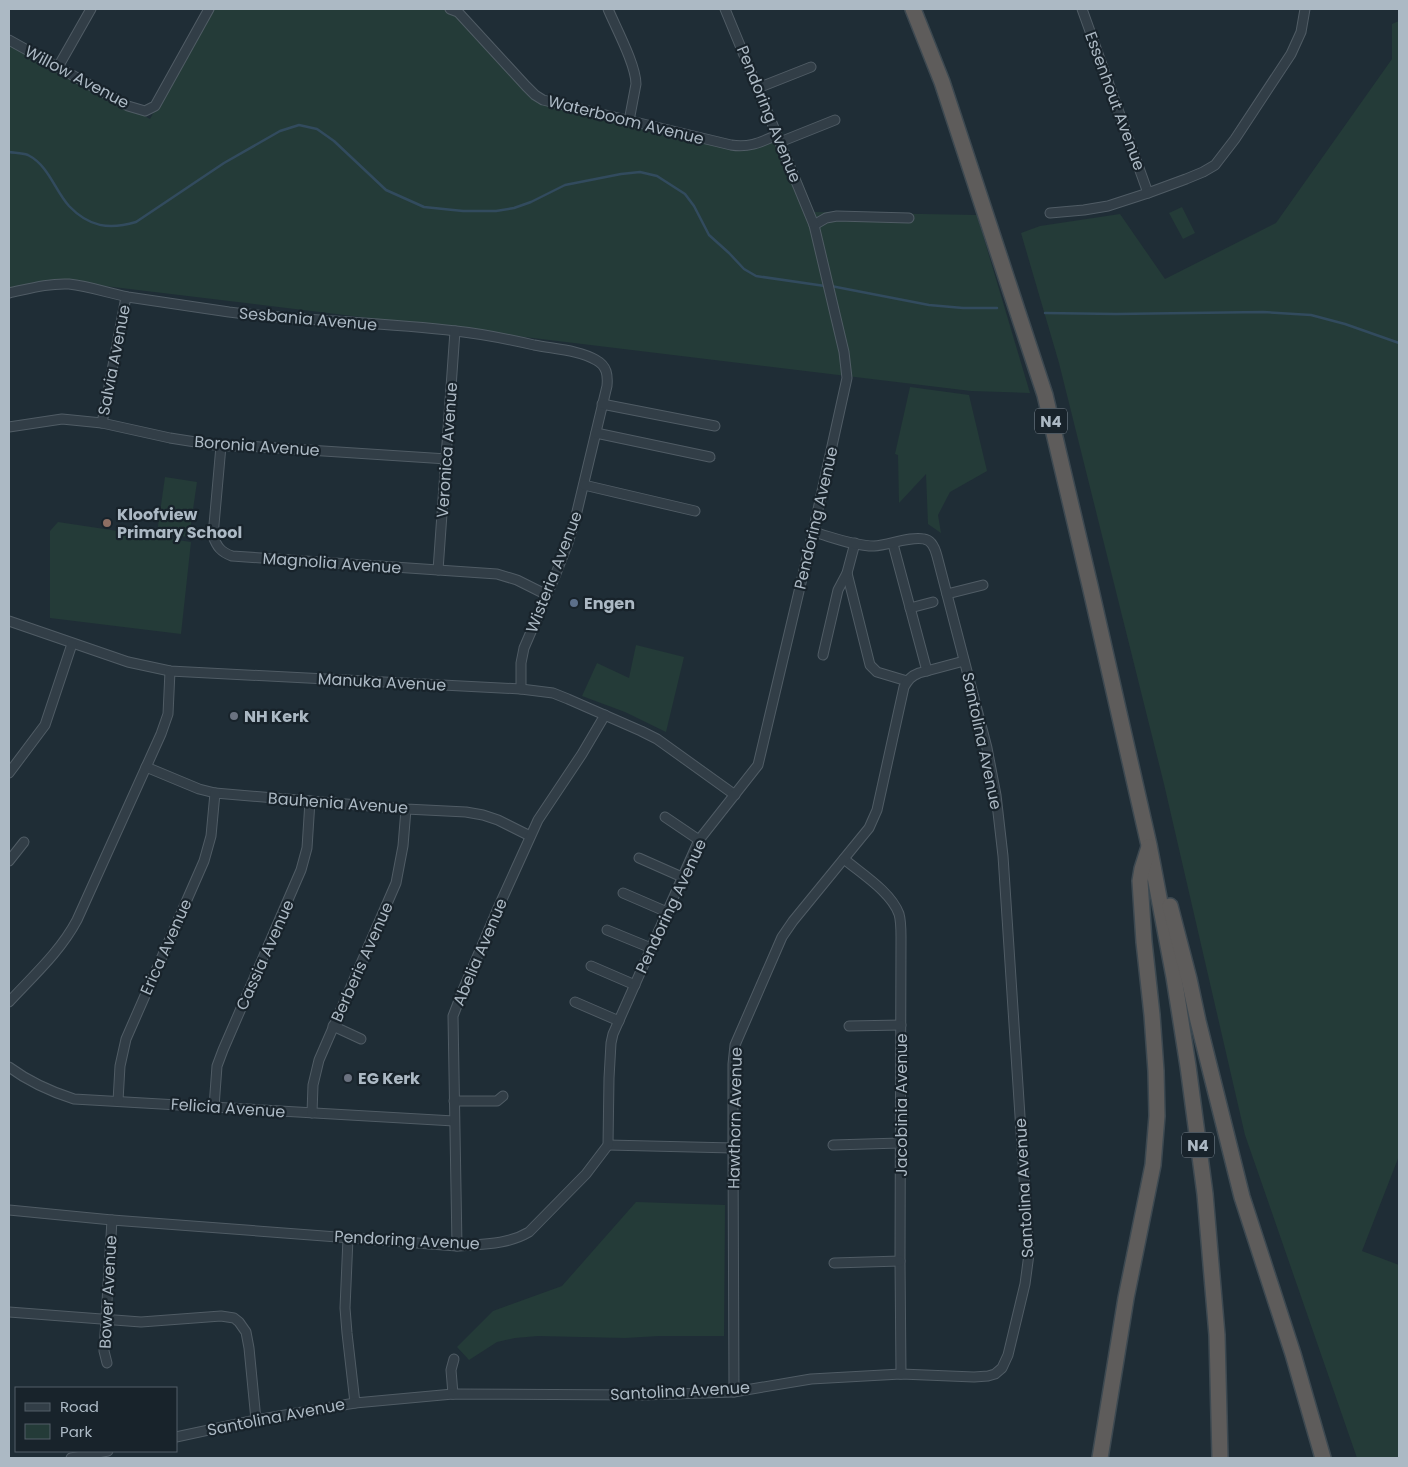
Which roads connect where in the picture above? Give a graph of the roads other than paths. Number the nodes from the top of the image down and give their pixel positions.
1 (90, 9) edge
2 (209, 9) edge
3 (608, 9) edge
4 (725, 9) edge
5 (912, 9) edge
6 (1082, 9) edge
7 (1305, 9) edge
8 (456, 10) edge
9 (9, 40) edge
10 (58, 67) junction
11 (811, 67) dead end
12 (758, 88) junction
13 (835, 120) dead end
14 (629, 121) junction
15 (779, 138) junction
16 (1148, 193) junction
17 (1050, 213) dead end
18 (909, 218) dead end
19 (814, 225) junction
20 (9, 293) edge
21 (126, 296) junction
22 (455, 331) junction
23 (604, 367) joint
24 (602, 404) junction
25 (102, 422) junction
26 (715, 426) dead end
27 (9, 427) edge
28 (596, 433) junction
29 (221, 446) junction
30 (710, 457) dead end
31 (447, 459) junction
32 (584, 485) junction
33 (695, 511) dead end
34 (813, 532) junction
35 (856, 543) junction
36 (893, 544) junction
37 (438, 570) junction
38 (847, 573) junction
39 (983, 585) dead end
40 (947, 594) junction
41 (547, 595) junction
42 (933, 602) dead end
43 (910, 608) junction
44 (9, 621) edge
45 (72, 644) junction
46 (823, 655) dead end
47 (964, 661) junction
48 (170, 671) junction
49 (927, 671) junction
50 (907, 681) junction
51 (521, 689) junction
52 (605, 715) junction
53 (146, 767) junction
54 (9, 774) edge
55 (215, 793) junction
56 (735, 794) junction
57 (310, 801) junction
58 (406, 809) junction
59 (665, 817) dead end
60 (530, 836) junction
61 (699, 840) junction
62 (24, 842) dead end
63 (1149, 845) junction
64 (639, 858) dead end
65 (844, 859) junction
66 (9, 861) edge
67 (682, 877) junction
68 (623, 894) dead end
69 (667, 912) junction
70 (607, 930) dead end
71 (651, 948) junction
72 (591, 966) dead end
73 (634, 985) junction
74 (9, 1002) edge
75 (575, 1002) dead end
76 (619, 1021) junction
77 (901, 1025) junction
78 (333, 1026) junction
79 (849, 1026) dead end
80 (360, 1039) dead end
81 (9, 1067) edge
82 (503, 1096) dead end
83 (118, 1101) junction
84 (454, 1101) junction
85 (214, 1107) junction
86 (312, 1114) junction
87 (454, 1121) junction
88 (900, 1143) junction
89 (608, 1144) junction
90 (833, 1145) dead end
91 (733, 1148) junction
92 (9, 1210) edge
93 (112, 1220) junction
94 (348, 1238) junction
95 (457, 1246) junction
96 (900, 1261) junction
97 (834, 1263) dead end
98 (9, 1312) edge
99 (105, 1320) junction
100 (454, 1359) dead end
101 (107, 1363) dead end
102 (901, 1374) junction
103 (734, 1392) junction
104 (453, 1394) junction
105 (355, 1403) junction
106 (256, 1420) junction
107 (178, 1437) edge
108 (103, 1452) edge
109 (1220, 1453) edge
110 (71, 1458) edge
111 (1099, 1458) edge
112 (1323, 1458) edge

1 - 10 street
2 - 10 street, Willow Avenue
3 - 14 street
4 - 12 street, Pendoring Avenue
5 - 63 highway, N4
6 - 16 street, Essenhout Avenue
7 - 16 street
8 - 14 street, Waterboom Avenue
9 - 10 street, Willow Avenue
11 - 12 street
12 - 15 street, Pendoring Avenue
13 - 15 street, Waterboom Avenue
14 - 15 street, Waterboom Avenue
15 - 19 street, Pendoring Avenue
16 - 17 street
18 - 19 street
19 - 34 street, Pendoring Avenue
20 - 21 street, Sesbania Avenue
21 - 22 street, Sesbania Avenue
21 - 25 street, Salvia Avenue
22 - 23 street, Sesbania Avenue
22 - 31 street, Veronica Avenue
23 - 24 street, Wisteria Avenue
24 - 26 street
24 - 28 street, Wisteria Avenue
25 - 27 street, Boronia Avenue
25 - 29 street, Boronia Avenue
28 - 30 street
28 - 32 street, Wisteria Avenue
29 - 31 street, Boronia Avenue
29 - 37 street, Magnolia Avenue
31 - 37 street, Veronica Avenue
32 - 33 street
32 - 41 street, Wisteria Avenue
34 - 35 street, Santolina Avenue
34 - 56 street, Pendoring Avenue
35 - 36 street, Santolina Avenue
35 - 38 street
36 - 40 street, Santolina Avenue
36 - 43 street
37 - 41 street, Magnolia Avenue
38 - 46 street
38 - 50 street
39 - 40 street
40 - 47 street, Santolina Avenue
41 - 51 street, Wisteria Avenue
42 - 43 street
43 - 49 street
44 - 45 street, Manuka Avenue
45 - 48 street, Manuka Avenue
45 - 54 street
47 - 49 street
47 - 102 street, Santolina Avenue
48 - 51 street, Manuka Avenue
48 - 53 street
49 - 50 street
50 - 65 street, Hawthorn Avenue
51 - 52 street, Manuka Avenue
52 - 56 street, Manuka Avenue
52 - 60 street, Abelia Avenue
53 - 55 street, Bauhenia Avenue
53 - 74 street
55 - 57 street, Bauhenia Avenue
55 - 83 street, Erica Avenue
56 - 61 street, Pendoring Avenue
57 - 58 street, Bauhenia Avenue
57 - 85 street, Cassia Avenue
58 - 60 street, Bauhenia Avenue
58 - 78 street, Berberis Avenue
59 - 61 street
60 - 84 street, Abelia Avenue
61 - 67 street, Pendoring Avenue
62 - 66 street
63 - 109 highway, N4
63 - 111 highway
63 - 112 highway
64 - 67 street
65 - 77 street, Jacobinia Avenue
65 - 91 street, Hawthorn Avenue
67 - 69 street, Pendoring Avenue
68 - 69 street
69 - 71 street, Pendoring Avenue
70 - 71 street
71 - 73 street, Pendoring Avenue
72 - 73 street
73 - 76 street, Pendoring Avenue
75 - 76 street
76 - 89 street, Pendoring Avenue
77 - 79 street
77 - 88 street, Jacobinia Avenue
78 - 80 street
78 - 86 street, Berberis Avenue
81 - 83 street, Felicia Avenue
82 - 84 street
83 - 85 street, Felicia Avenue
84 - 87 street, Abelia Avenue
85 - 86 street, Felicia Avenue
86 - 87 street, Felicia Avenue
87 - 95 street, Abelia Avenue
88 - 90 street
88 - 96 street, Jacobinia Avenue
89 - 91 street
89 - 95 street, Pendoring Avenue
91 - 103 street, Hawthorn Avenue
92 - 93 street, Pendoring Avenue
93 - 94 street, Pendoring Avenue
93 - 99 street, Bower Avenue
94 - 95 street, Pendoring Avenue
94 - 105 street
96 - 97 street
96 - 102 street, Jacobinia Avenue
98 - 99 street
99 - 101 street, Bower Avenue
99 - 106 street
100 - 104 street
102 - 103 street, Santolina Avenue
103 - 104 street, Santolina Avenue
104 - 105 street, Santolina Avenue
105 - 106 street, Santolina Avenue
106 - 107 street, Santolina Avenue
108 - 110 street

